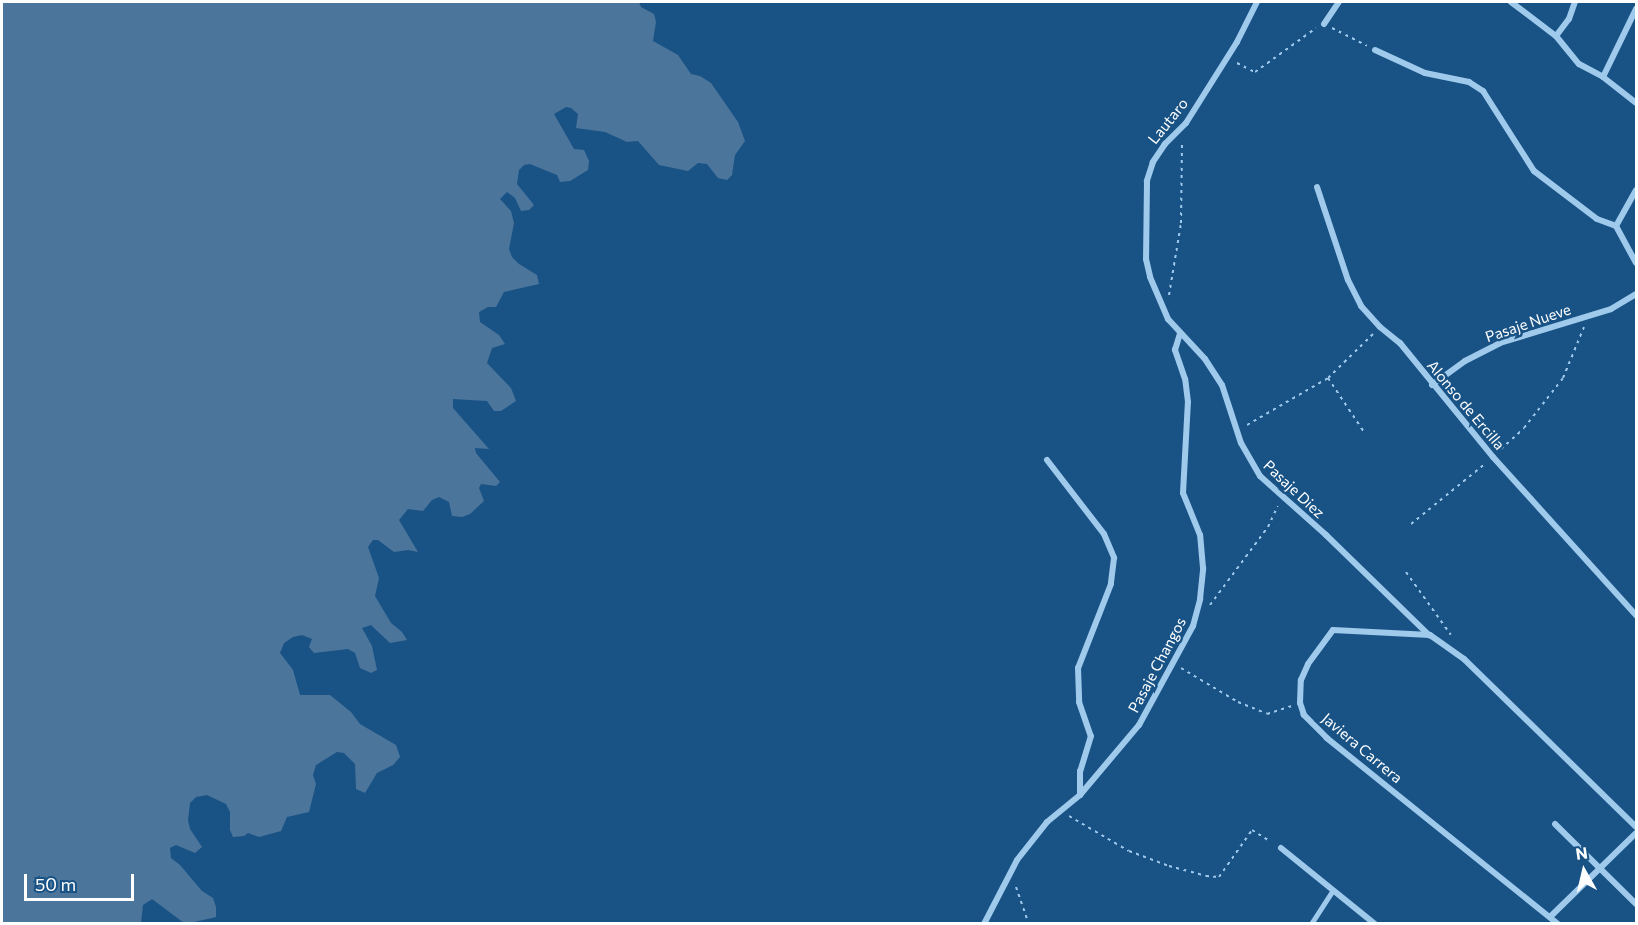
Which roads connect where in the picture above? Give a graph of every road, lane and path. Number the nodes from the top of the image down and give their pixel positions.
1 (1257, 2) edge
2 (1339, 2) edge
3 (1511, 2) edge
4 (1575, 2) edge
5 (1636, 9) edge
6 (1324, 24) junction
7 (1556, 36) junction
8 (1375, 51) joint
9 (1226, 58) junction
10 (1603, 77) junction
11 (1636, 103) edge
12 (1186, 123) junction
13 (1317, 187) dead end
14 (1636, 190) edge
15 (1616, 226) junction
16 (1636, 263) edge
17 (1636, 294) edge
18 (1586, 316) junction
19 (1168, 319) junction
20 (1380, 327) junction
21 (1180, 334) junction
22 (1328, 378) junction
23 (1432, 385) junction
24 (1237, 431) junction
25 (1364, 432) dead end
26 (1493, 457) junction
27 (1047, 460) dead end
28 (1282, 497) junction
29 (1411, 524) dead end
30 (1406, 572) dead end
31 (1205, 610) dead end
32 (1636, 615) edge
33 (1430, 635) junction
34 (1453, 640) dead end
35 (1174, 664) junction
36 (1300, 703) junction
37 (1080, 795) junction
38 (1064, 813) dead end
39 (1555, 824) dead end
40 (1636, 828) edge
41 (1636, 833) edge
42 (1281, 848) joint
43 (1602, 868) junction
44 (1016, 880) dead end
45 (1333, 890) junction
46 (1636, 904) edge
47 (1551, 916) junction
48 (984, 924) edge
49 (1029, 924) edge
50 (1311, 924) edge
51 (1375, 924) edge
52 (1558, 924) edge

1 - 9 street, Lautaro
2 - 6 street
3 - 7 street
4 - 7 street
5 - 10 street
6 - 8 path
6 - 9 path
7 - 10 street
8 - 15 street
9 - 12 street, Lautaro
10 - 11 street
12 - 19 path
12 - 19 street, Lautaro
13 - 20 street, Alonso de Ercilla
14 - 15 street
15 - 16 street
17 - 18 street, Pasaje Nueve
18 - 23 street, Pasaje Nueve
18 - 26 path
19 - 21 street, Lautaro
20 - 22 path
20 - 23 street, Alonso de Ercilla
21 - 24 street, Pasaje Diez
21 - 35 street, Pasaje Changos
22 - 24 path
22 - 25 path
23 - 26 street, Alonso de Ercilla
24 - 28 street, Pasaje Diez
26 - 29 path
26 - 32 street, Alonso de Ercilla
27 - 37 street
28 - 31 path
28 - 33 street, Pasaje Diez
30 - 34 path
33 - 36 street
33 - 40 street
35 - 36 path
35 - 37 street, Pasaje Changos
36 - 47 street, Javiera Carrera
37 - 48 street, Pasaje Changos
38 - 42 path
39 - 43 street
41 - 43 street
42 - 45 street
43 - 46 street
43 - 47 street
44 - 49 path
45 - 50 lane
45 - 51 street
47 - 52 street, Javiera Carrera

